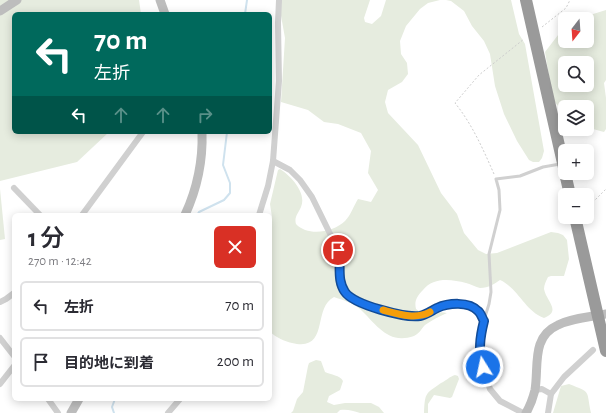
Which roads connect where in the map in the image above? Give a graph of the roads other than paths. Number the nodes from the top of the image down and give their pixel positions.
1 (17, 0) edge
2 (160, 0) edge
3 (279, 0) edge
4 (526, 0) edge
5 (0, 11) edge
6 (164, 12) edge
7 (142, 134) edge
8 (202, 134) edge
9 (558, 144) edge
10 (273, 161) junction
11 (558, 169) edge
12 (14, 188) dead end
13 (38, 213) edge
14 (83, 213) edge
15 (186, 213) edge
16 (260, 213) edge
17 (577, 224) edge
18 (12, 294) edge
19 (0, 302) edge
20 (602, 315) edge
21 (484, 321) junction
22 (0, 338) edge
23 (593, 350) dead end
24 (606, 351) edge
25 (12, 353) edge
26 (12, 369) edge
27 (0, 384) edge
28 (535, 390) junction
29 (551, 394) junction
30 (49, 401) edge
31 (78, 401) edge
32 (178, 401) edge
33 (58, 413) edge
34 (71, 413) edge
35 (168, 413) edge
36 (523, 413) edge
37 (526, 413) edge
38 (548, 413) edge

1 - 5 street
2 - 6 street
3 - 10 street
4 - 9 highway
7 - 14 street
8 - 15 street
10 - 16 street
10 - 21 street
11 - 21 lane
12 - 13 street
17 - 20 highway
18 - 19 street
20 - 24 highway
20 - 28 street
21 - 36 street
22 - 25 street
23 - 29 street
26 - 27 street
28 - 29 street
28 - 37 street
29 - 38 street
30 - 33 street
31 - 34 street
32 - 35 street

